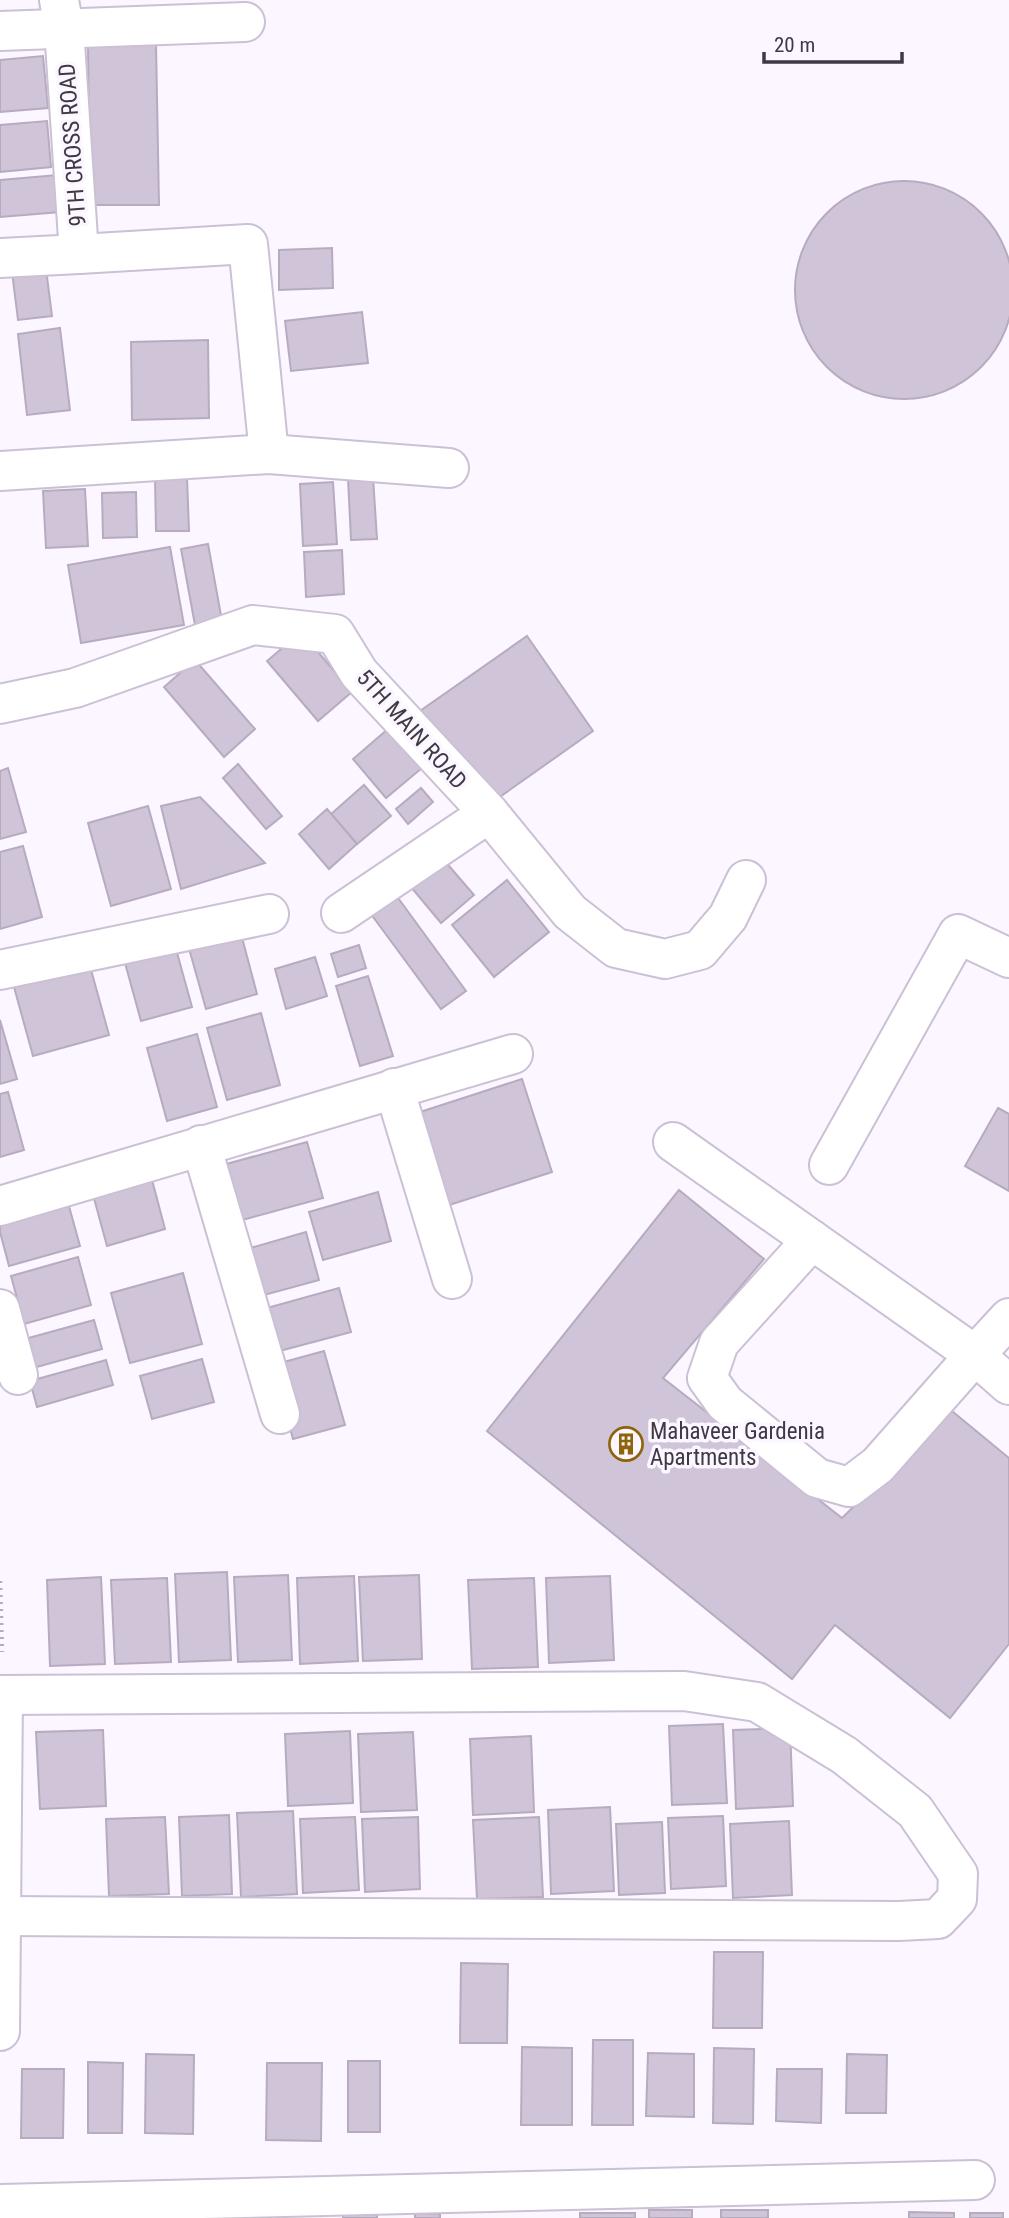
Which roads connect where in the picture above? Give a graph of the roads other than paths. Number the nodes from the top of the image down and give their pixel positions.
1 (61, 14) edge
2 (245, 22) dead end
3 (0, 31) edge
4 (79, 254) junction
5 (0, 258) edge
6 (269, 454) junction
7 (449, 468) dead end
8 (0, 471) edge
9 (0, 704) edge
10 (489, 813) junction
11 (746, 880) dead end
12 (341, 913) dead end
13 (269, 914) dead end
14 (1009, 958) edge
15 (0, 970) edge
16 (513, 1054) dead end
17 (394, 1088) junction
18 (673, 1142) dead end
19 (201, 1145) junction
20 (830, 1165) dead end
21 (0, 1206) edge
22 (812, 1240) junction
23 (452, 1279) dead end
24 (0, 1309) edge
25 (1009, 1318) edge
26 (975, 1356) junction
27 (18, 1375) dead end
28 (1009, 1385) edge
29 (280, 1414) dead end
30 (1, 1695) edge
31 (0, 1916) edge
32 (0, 2031) edge
33 (975, 2180) dead end
34 (0, 2204) edge

1 - 2 street
1 - 3 street
1 - 4 street, 9TH CROSS ROAD
4 - 5 street, 9TH CROSS ROAD
4 - 6 street
6 - 7 street
6 - 8 street
9 - 10 street, 5TH MAIN ROAD
10 - 11 street, 5TH MAIN ROAD
10 - 12 street
13 - 15 street
14 - 20 street
16 - 17 street
17 - 19 street
17 - 23 street
18 - 22 street
19 - 21 street
19 - 29 street
22 - 26 street
22 - 26 street
24 - 27 street
25 - 26 street
26 - 28 street
30 - 31 street
30 - 31 street
31 - 32 street
33 - 34 street

